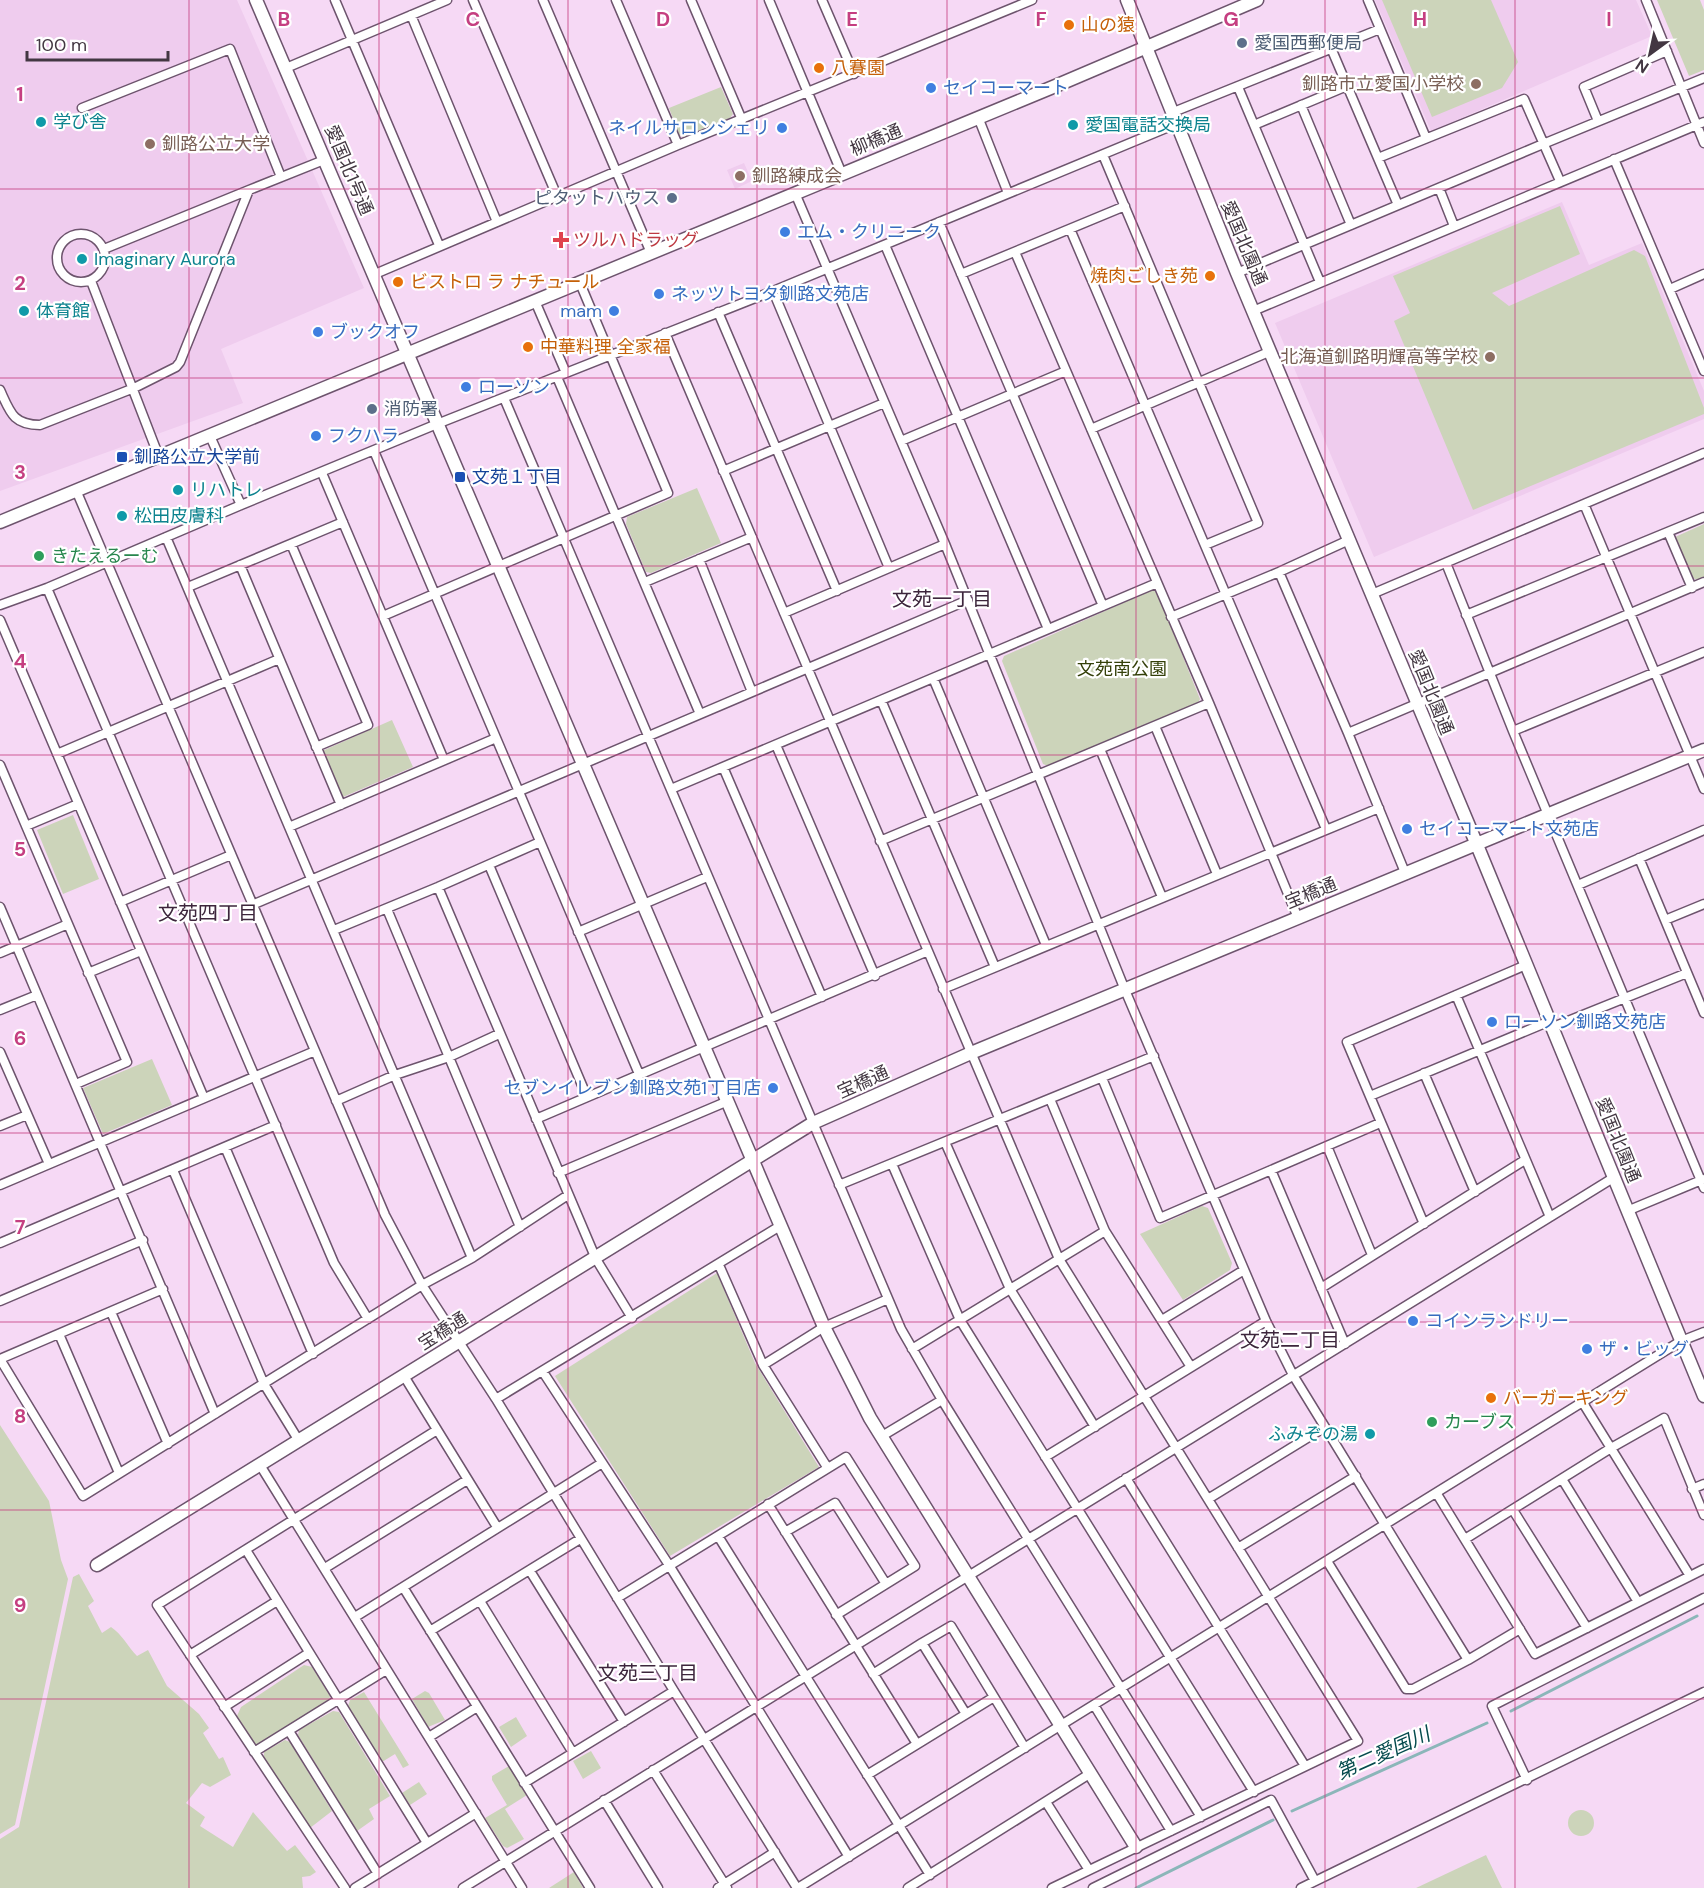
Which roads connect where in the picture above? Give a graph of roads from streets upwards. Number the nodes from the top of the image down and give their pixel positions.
1 (256, 0) edge
2 (334, 0) edge
3 (447, 0) edge
4 (473, 0) edge
5 (543, 0) edge
6 (616, 0) edge
7 (691, 0) edge
8 (769, 0) edge
9 (822, 0) edge
10 (1032, 0) edge
11 (1126, 0) edge
12 (1257, 0) edge
13 (1368, 0) edge
14 (1646, 0) edge
15 (411, 15) junction
16 (1380, 29) junction
17 (352, 41) junction
18 (1145, 47) junction
19 (1331, 48) junction
20 (1667, 51) junction
21 (286, 68) junction
22 (854, 74) junction
23 (1704, 78) edge
24 (1347, 86) junction
25 (1238, 87) junction
26 (1682, 88) junction
27 (808, 92) junction
28 (1301, 105) junction
29 (82, 108) dead end
30 (978, 117) junction
31 (1174, 119) junction
32 (742, 120) junction
33 (1599, 121) junction
34 (1700, 123) edge
35 (1254, 125) junction
36 (1426, 138) junction
37 (1704, 143) edge
38 (1543, 144) junction
39 (678, 145) junction
40 (1103, 155) junction
41 (1378, 158) junction
42 (1614, 159) junction
43 (324, 160) junction
44 (617, 171) junction
45 (842, 174) junction
46 (281, 177) junction
47 (1560, 181) junction
48 (1439, 188) junction
49 (249, 190) junction
50 (795, 193) junction
51 (1008, 193) junction
52 (556, 196) junction
53 (1398, 205) junction
54 (1125, 206) junction
55 (497, 222) junction
56 (939, 222) junction
57 (1352, 225) junction
58 (1454, 225) junction
59 (1070, 230) junction
60 (1304, 244) junction
61 (439, 245) junction
62 (885, 245) junction
63 (104, 249) junction
64 (1015, 252) junction
65 (651, 253) junction
66 (827, 268) junction
67 (1237, 273) junction
68 (375, 274) junction
69 (961, 274) junction
70 (1704, 274) edge
71 (91, 281) junction
72 (1320, 282) junction
73 (580, 283) junction
74 (1670, 288) junction
75 (772, 291) junction
76 (535, 301) junction
77 (1253, 311) junction
78 (718, 312) junction
79 (665, 333) junction
80 (1271, 351) junction
81 (408, 354) junction
82 (612, 355) junction
83 (1703, 368) edge
84 (1066, 371) junction
85 (566, 373) junction
86 (557, 376) junction
87 (1199, 382) junction
88 (134, 388) junction
89 (0, 390) edge
90 (1012, 394) junction
91 (504, 398) junction
92 (884, 403) junction
93 (1145, 404) junction
94 (958, 417) junction
95 (437, 424) junction
96 (828, 426) junction
97 (1091, 429) junction
98 (210, 436) junction
99 (901, 441) junction
100 (776, 449) junction
101 (374, 451) junction
102 (1704, 453) edge
103 (159, 457) junction
104 (723, 471) junction
105 (322, 473) junction
106 (76, 490) junction
107 (1584, 504) junction
108 (241, 505) junction
109 (617, 516) junction
110 (1704, 517) edge
111 (0, 522) edge
112 (343, 522) junction
113 (1668, 532) junction
114 (166, 537) junction
115 (752, 537) junction
116 (564, 538) junction
117 (1349, 540) junction
118 (291, 544) junction
119 (945, 544) junction
120 (1205, 545) junction
121 (1606, 556) junction
122 (699, 559) junction
123 (106, 562) junction
124 (1446, 563) junction
125 (240, 565) junction
126 (500, 567) junction
127 (889, 568) junction
128 (1279, 572) junction
129 (645, 582) junction
130 (1704, 582) edge
131 (1157, 583) junction
132 (188, 587) junction
133 (47, 588) junction
134 (1692, 588) junction
135 (837, 591) junction
136 (436, 594) junction
137 (1225, 594) junction
138 (1372, 594) junction
139 (968, 600) junction
140 (0, 605) edge
141 (1103, 606) junction
142 (784, 613) junction
143 (1629, 614) junction
144 (1466, 615) junction
145 (383, 616) junction
146 (1171, 617) junction
147 (0, 620) edge
148 (1048, 629) junction
149 (1704, 652) edge
150 (990, 654) junction
151 (279, 659) junction
152 (807, 668) junction
153 (1490, 672) junction
154 (1654, 672) junction
155 (933, 678) junction
156 (227, 682) junction
157 (752, 692) junction
158 (881, 700) junction
159 (1209, 703) junction
160 (1416, 703) junction
161 (168, 707) junction
162 (700, 714) junction
163 (829, 722) junction
164 (1155, 726) junction
165 (1513, 731) junction
166 (108, 732) junction
167 (1348, 733) junction
168 (647, 736) junction
169 (496, 738) junction
170 (776, 744) junction
171 (316, 747) junction
172 (1100, 749) junction
173 (1704, 750) edge
174 (57, 754) junction
175 (1690, 756) junction
176 (444, 760) junction
177 (584, 763) junction
178 (0, 765) edge
179 (723, 767) junction
180 (1038, 775) junction
181 (2, 777) edge
182 (671, 789) junction
183 (1704, 789) edge
184 (519, 791) junction
185 (984, 798) junction
186 (78, 804) junction
187 (341, 805) junction
188 (1379, 808) junction
189 (1549, 815) junction
190 (933, 819) junction
191 (26, 826) junction
192 (289, 827) junction
193 (1326, 829) junction
194 (1704, 830) edge
195 (880, 841) junction
196 (540, 842) junction
197 (1477, 845) junction
198 (1271, 852) junction
199 (231, 855) junction
200 (1639, 858) junction
201 (489, 865) junction
202 (1217, 874) junction
203 (1406, 874) junction
204 (707, 877) junction
205 (171, 880) junction
206 (312, 880) junction
207 (1578, 885) junction
208 (438, 887) junction
209 (1161, 897) junction
210 (120, 902) junction
211 (644, 904) junction
212 (1704, 904) edge
213 (252, 905) junction
214 (0, 907) edge
215 (387, 909) junction
216 (1298, 918) junction
217 (1665, 920) junction
218 (1098, 923) junction
219 (68, 924) junction
220 (334, 930) junction
221 (578, 932) junction
222 (1046, 945) junction
223 (17, 946) junction
224 (141, 951) junction
225 (928, 951) junction
226 (0, 953) edge
227 (1526, 965) junction
228 (995, 967) junction
229 (88, 973) junction
230 (1687, 973) junction
231 (875, 976) junction
232 (943, 988) junction
233 (1125, 990) junction
234 (38, 995) junction
235 (1456, 995) junction
236 (822, 997) junction
237 (1624, 999) junction
238 (0, 1010) edge
239 (1704, 1013) edge
240 (769, 1019) junction
241 (1551, 1024) junction
242 (499, 1034) junction
243 (704, 1046) junction
244 (1479, 1050) junction
245 (315, 1051) junction
246 (0, 1052) edge
247 (971, 1053) junction
248 (1154, 1056) junction
249 (449, 1057) junction
250 (3, 1067) edge
251 (1424, 1073) junction
252 (639, 1074) junction
253 (395, 1075) junction
254 (255, 1077) junction
255 (1102, 1078) junction
256 (76, 1084) junction
257 (587, 1096) junction
258 (1370, 1096) junction
259 (204, 1098) junction
260 (1050, 1099) junction
261 (336, 1101) junction
262 (728, 1101) junction
263 (27, 1115) junction
264 (536, 1119) junction
265 (999, 1120) junction
266 (1380, 1123) junction
267 (813, 1124) junction
268 (276, 1125) junction
269 (0, 1126) edge
270 (945, 1142) junction
271 (100, 1143) junction
272 (1327, 1146) junction
273 (225, 1147) junction
274 (753, 1160) junction
275 (1525, 1160) junction
276 (49, 1164) junction
277 (892, 1164) junction
278 (173, 1170) junction
279 (1271, 1170) junction
280 (558, 1173) junction
281 (1613, 1178) junction
282 (1703, 1182) edge
283 (0, 1185) edge
284 (839, 1185) junction
285 (121, 1192) junction
286 (1474, 1192) junction
287 (568, 1195) junction
288 (1213, 1195) junction
289 (1627, 1211) junction
290 (1550, 1217) junction
291 (1424, 1224) junction
292 (780, 1226) junction
293 (520, 1227) junction
294 (1105, 1231) junction
295 (142, 1240) junction
296 (0, 1243) edge
297 (1372, 1255) junction
298 (472, 1258) junction
299 (596, 1259) junction
300 (1059, 1259) junction
301 (719, 1265) junction
302 (1244, 1270) junction
303 (423, 1285) junction
304 (1320, 1288) junction
305 (163, 1289) junction
306 (1010, 1289) junction
307 (888, 1299) junction
308 (0, 1301) edge
309 (111, 1312) junction
310 (632, 1318) junction
311 (368, 1319) junction
312 (960, 1320) junction
313 (1162, 1320) junction
314 (1266, 1321) junction
315 (824, 1327) junction
316 (1704, 1332) edge
317 (59, 1334) junction
318 (1681, 1341) junction
319 (459, 1342) junction
320 (1345, 1344) junction
321 (912, 1349) junction
322 (313, 1354) junction
323 (0, 1359) edge
324 (763, 1365) junction
325 (1191, 1367) junction
326 (543, 1372) junction
327 (1293, 1375) junction
328 (404, 1376) junction
329 (264, 1384) junction
330 (1143, 1396) junction
331 (1704, 1396) edge
332 (496, 1399) junction
333 (942, 1400) junction
334 (1583, 1403) junction
335 (215, 1414) junction
336 (1095, 1426) junction
337 (1325, 1427) junction
338 (437, 1430) junction
339 (882, 1436) junction
340 (299, 1441) junction
341 (168, 1444) junction
342 (1176, 1448) junction
343 (1611, 1448) junction
344 (1045, 1457) junction
345 (602, 1463) junction
346 (260, 1465) junction
347 (828, 1467) junction
348 (118, 1473) junction
349 (1356, 1476) junction
350 (1126, 1478) junction
351 (1562, 1479) junction
352 (467, 1480) junction
353 (1704, 1484) edge
354 (1692, 1489) junction
355 (554, 1492) junction
356 (1437, 1494) junction
357 (1208, 1499) junction
358 (768, 1504) junction
359 (1078, 1508) junction
360 (1514, 1510) junction
361 (1704, 1515) edge
362 (295, 1520) junction
363 (1387, 1524) junction
364 (497, 1527) junction
365 (785, 1532) junction
366 (718, 1536) junction
367 (580, 1539) junction
368 (1029, 1539) junction
369 (1465, 1539) junction
370 (1238, 1548) junction
371 (246, 1550) junction
372 (1327, 1561) junction
373 (97, 1565) dead end
374 (669, 1565) junction
375 (325, 1568) junction
376 (1704, 1569) edge
377 (530, 1571) junction
378 (969, 1576) junction
379 (1690, 1576) junction
380 (886, 1584) junction
381 (402, 1587) junction
382 (1269, 1597) junction
383 (617, 1598) junction
384 (1704, 1598) edge
385 (277, 1600) junction
386 (480, 1601) junction
387 (1638, 1602) junction
388 (836, 1615) junction
389 (355, 1617) junction
390 (1219, 1628) junction
391 (1587, 1628) junction
392 (1520, 1629) junction
393 (430, 1631) junction
394 (922, 1644) junction
395 (855, 1645) junction
396 (309, 1653) junction
397 (190, 1655) junction
398 (1170, 1658) junction
399 (1468, 1660) junction
400 (386, 1670) junction
401 (873, 1674) junction
402 (806, 1676) junction
403 (1122, 1688) junction
404 (674, 1691) junction
405 (1704, 1692) edge
406 (994, 1697) junction
407 (338, 1701) junction
408 (1094, 1705) junction
409 (224, 1707) junction
410 (477, 1707) junction
411 (755, 1707) junction
412 (966, 1714) junction
413 (624, 1722) junction
414 (1061, 1725) junction
415 (289, 1731) junction
416 (429, 1737) junction
417 (705, 1739) junction
418 (917, 1744) junction
419 (1025, 1748) junction
420 (254, 1752) junction
421 (573, 1753) junction
422 (1305, 1766) junction
423 (653, 1770) junction
424 (1091, 1773) junction
425 (867, 1775) junction
426 (1527, 1780) junction
427 (524, 1783) junction
428 (1254, 1792) junction
429 (604, 1800) junction
430 (1046, 1802) junction
431 (476, 1813) junction
432 (1201, 1817) junction
433 (898, 1826) junction
434 (555, 1831) junction
435 (1171, 1831) junction
436 (427, 1844) junction
437 (1136, 1846) junction
438 (775, 1852) junction
439 (849, 1857) junction
440 (506, 1862) junction
441 (1089, 1870) junction
442 (378, 1874) junction
443 (930, 1875) junction
444 (1315, 1881) junction
445 (723, 1887) edge
446 (345, 1888) edge
447 (355, 1888) edge
448 (463, 1888) edge
449 (522, 1888) edge
450 (590, 1888) edge
451 (658, 1888) edge
452 (797, 1888) edge
453 (908, 1888) edge
454 (1052, 1888) edge
455 (1093, 1888) edge
456 (1301, 1888) edge

1 - 21 street, 愛国北1号通
2 - 17 street
3 - 15 street
4 - 52 street
5 - 44 street
6 - 39 street
7 - 32 street
8 - 27 street
9 - 22 street
10 - 22 street
11 - 18 street, 愛国北園通
12 - 18 street, 柳橋通
13 - 16 street
14 - 20 street
15 - 17 street
15 - 55 street
16 - 19 street
16 - 36 street
17 - 21 street
17 - 61 street
18 - 30 street, 柳橋通
18 - 31 street, 愛国北園通
19 - 24 street
19 - 25 street
20 - 26 street
20 - 33 street
21 - 43 street, 愛国北1号通
22 - 27 street
23 - 26 street
24 - 28 street
24 - 41 street
25 - 31 street
25 - 35 street
26 - 33 street
26 - 34 street
27 - 32 street
27 - 45 street
28 - 35 street
28 - 57 street
29 - 46 street
30 - 45 street, 柳橋通
30 - 51 street
31 - 40 street
31 - 67 street, 愛国北園通
32 - 39 street
33 - 38 street
34 - 37 street
34 - 42 street
35 - 60 street
36 - 38 street
36 - 41 street
38 - 47 street
38 - 48 street
39 - 44 street
40 - 51 street
40 - 54 street
41 - 53 street
42 - 47 street
42 - 74 street
43 - 46 street
43 - 68 street, 愛国北1号通
44 - 52 street
44 - 65 street
45 - 50 street, 柳橋通
46 - 49 street
47 - 58 street
48 - 53 street
48 - 58 street
49 - 63 street
49 - 88 street
50 - 65 street, 柳橋通
50 - 66 street
51 - 56 street
52 - 55 street
53 - 57 street
54 - 59 street
54 - 87 street
55 - 61 street
56 - 62 street
56 - 69 street
57 - 60 street
58 - 72 street
59 - 64 street
59 - 93 street
60 - 67 street
60 - 72 street
61 - 68 street
62 - 66 street
62 - 94 street
63 - 71 street
63 - 71 street
64 - 69 street
64 - 84 street
65 - 73 street, 柳橋通
66 - 75 street
66 - 92 street
67 - 77 street, 愛国北園通
68 - 81 street, 愛国北1号通
69 - 90 street
70 - 74 street
71 - 88 street
72 - 77 street
73 - 76 street, 柳橋通
73 - 82 street
74 - 83 street
75 - 78 street
75 - 96 street
76 - 81 street, 柳橋通
76 - 85 street
77 - 80 street, 愛国北園通
78 - 79 street
78 - 100 street
79 - 82 street
79 - 104 street
80 - 87 street
80 - 117 street, 愛国北園通
81 - 95 street, 愛国北1号通
81 - 98 street, 柳橋通
82 - 85 street
82 - 109 street
84 - 90 street
84 - 97 street
85 - 86 street
86 - 91 street
86 - 109 street
87 - 93 street
87 - 120 street
88 - 89 street
88 - 103 street
90 - 94 street
90 - 141 street
91 - 95 street
91 - 116 street
92 - 96 street
92 - 99 street
93 - 97 street
93 - 120 street
94 - 99 street
94 - 148 street
95 - 101 street
95 - 126 street, 愛国北1号通
96 - 100 street
96 - 127 street
97 - 131 street
98 - 103 street, 柳橋通
98 - 108 street
99 - 119 street
100 - 104 street
100 - 135 street
101 - 105 street
101 - 136 street
102 - 107 street
103 - 106 street, 柳橋通
104 - 115 street
105 - 108 street
105 - 112 street
106 - 111 street, 柳橋通
106 - 123 street
107 - 121 street
107 - 124 street
108 - 114 street
109 - 116 street
109 - 129 street
110 - 113 street
112 - 118 street
112 - 145 street
113 - 121 street
113 - 134 street
114 - 123 street
114 - 132 street
115 - 122 street
115 - 142 street
116 - 126 street
116 - 168 street
117 - 128 street
117 - 138 street, 愛国北園通
118 - 125 street
118 - 171 street
119 - 127 street
119 - 139 street
120 - 137 street
121 - 143 street
121 - 144 street
122 - 129 street
122 - 157 street
123 - 133 street
123 - 161 street
124 - 138 street
124 - 144 street
125 - 132 street
125 - 151 street
126 - 136 street
126 - 177 street, 愛国北1号通
127 - 135 street
128 - 137 street
128 - 167 street
129 - 162 street
130 - 134 street
131 - 141 street
131 - 146 street
132 - 156 street
133 - 140 street
133 - 166 street
134 - 143 street
135 - 142 street
136 - 145 street
136 - 169 street
137 - 146 street
137 - 193 street
138 - 160 street, 愛国北園通
139 - 150 street
139 - 152 street
141 - 148 street
142 - 152 street
143 - 153 street
143 - 154 street
144 - 153 street
145 - 176 street
146 - 159 street
147 - 174 street
148 - 150 street
149 - 154 street
150 - 155 street
150 - 180 street
151 - 156 street
151 - 171 street
152 - 157 street
152 - 163 street
153 - 160 street
153 - 165 street
154 - 165 street
154 - 175 street
155 - 158 street
155 - 185 street
156 - 161 street
156 - 192 street
157 - 162 street
158 - 163 street
158 - 190 street
159 - 164 street
159 - 198 street
160 - 167 street
160 - 197 street, 愛国北園通
161 - 166 street
161 - 199 street
162 - 168 street
163 - 170 street
163 - 195 street
164 - 172 street
164 - 202 street
165 - 189 street
166 - 174 street
166 - 205 street
167 - 188 street
168 - 177 street
168 - 182 street
169 - 176 street
169 - 184 street
170 - 179 street
170 - 231 street
171 - 187 street
172 - 180 street
172 - 209 street
173 - 175 street, 宝橋通
174 - 186 street
175 - 183 street
175 - 189 street, 宝橋通
176 - 187 street
177 - 184 street
177 - 211 street, 愛国北1号通
178 - 181 street
179 - 182 street
179 - 236 street
180 - 185 street
180 - 218 street
181 - 191 street
182 - 204 street
184 - 196 street
184 - 206 street
185 - 190 street
185 - 222 street
186 - 191 street
186 - 210 street
187 - 192 street
188 - 193 street
188 - 203 street
189 - 197 street, 宝橋通
189 - 207 street
190 - 195 street
190 - 228 street
191 - 219 street
192 - 206 street
193 - 198 street
194 - 200 street
195 - 225 street
196 - 201 street
196 - 221 street
197 - 203 street, 宝橋通
197 - 227 street, 愛国北園通
198 - 202 street
198 - 216 street
199 - 205 street
199 - 213 street
200 - 207 street
200 - 217 street
201 - 208 street
201 - 257 street
202 - 209 street
203 - 216 street, 宝橋通
204 - 211 street
204 - 240 street
205 - 210 street
205 - 254 street
206 - 213 street
206 - 220 street
207 - 237 street
208 - 215 street
208 - 242 street
209 - 218 street
210 - 224 street
211 - 221 street
211 - 243 street, 愛国北1号通
212 - 217 street
213 - 245 street
214 - 223 street
215 - 220 street
215 - 249 street
216 - 233 street, 宝橋通
217 - 230 street
218 - 222 street
218 - 233 street
219 - 223 street
219 - 229 street
220 - 253 street
221 - 252 street
222 - 228 street
223 - 226 street
223 - 234 street
224 - 229 street
224 - 259 street
225 - 231 street
225 - 232 street
227 - 235 street
227 - 241 street, 愛国北園通
228 - 232 street
229 - 256 street
230 - 237 street
230 - 239 street
231 - 236 street
232 - 247 street
233 - 247 street, 宝橋通
233 - 248 street
234 - 238 street
234 - 256 street
235 - 244 street
235 - 258 street
236 - 240 street
237 - 241 street
237 - 282 street
240 - 243 street
240 - 267 street
241 - 244 street
241 - 281 street, 愛国北園通
242 - 249 street
242 - 264 street
243 - 252 street
243 - 262 street, 愛国北1号通
244 - 251 street
244 - 275 street
245 - 254 street
245 - 261 street
246 - 250 street
247 - 265 street
247 - 267 street, 宝橋通
248 - 255 street
248 - 288 street
249 - 253 street
249 - 293 street
250 - 263 street
251 - 258 street
251 - 286 street
252 - 257 street
253 - 261 street
253 - 298 street
254 - 259 street
254 - 268 street
255 - 260 street
255 - 288 street
256 - 271 street
257 - 264 street
258 - 266 street
259 - 271 street
260 - 265 street
260 - 294 street
261 - 303 street
262 - 274 street, 愛国北1号通
262 - 280 street
263 - 269 street
263 - 276 street
264 - 280 street
265 - 270 street
265 - 300 street
266 - 272 street
266 - 291 street
267 - 274 street, 宝橋通
267 - 284 street
268 - 273 street
268 - 311 street
270 - 277 street
270 - 306 street
271 - 276 street
271 - 285 street
272 - 279 street
272 - 297 street
273 - 278 street
273 - 322 street
274 - 292 street, 愛国北1号通
274 - 299 street, 宝橋通
275 - 286 street
275 - 290 street
276 - 283 street
277 - 284 street
277 - 312 street
278 - 285 street
278 - 329 street
279 - 288 street
279 - 304 street
280 - 287 street
281 - 289 street, 愛国北園通
281 - 290 street
282 - 289 street
284 - 307 street
285 - 295 street
285 - 296 street
286 - 291 street
287 - 293 street
287 - 299 street
288 - 302 street
289 - 318 street, 愛国北園通
290 - 320 street
291 - 297 street
292 - 301 street
292 - 315 street, 愛国北1号通
293 - 298 street
294 - 300 street
294 - 313 street
295 - 305 street
295 - 308 street
297 - 304 street
298 - 303 street
299 - 310 street
299 - 319 street, 宝橋通
300 - 306 street
300 - 330 street
301 - 310 street
301 - 324 street
302 - 313 street
302 - 314 street
303 - 311 street
303 - 319 street
304 - 320 street
305 - 309 street
305 - 335 street
306 - 312 street
306 - 336 street
307 - 315 street
307 - 321 street
309 - 317 street
309 - 341 street
310 - 326 street
311 - 322 street
312 - 321 street
312 - 344 street
313 - 325 street
314 - 325 street
314 - 327 street
315 - 324 street
315 - 339 street, 愛国北1号通
316 - 318 street
317 - 323 street
317 - 348 street
318 - 331 street, 愛国北園通
318 - 334 street
319 - 328 street, 宝橋通
319 - 332 street
320 - 327 street
321 - 333 street
322 - 329 street
323 - 348 street
324 - 347 street
325 - 330 street
326 - 332 street
326 - 345 street
327 - 337 street
327 - 342 street
328 - 338 street
328 - 340 street, 宝橋通
329 - 335 street
329 - 340 street
330 - 336 street
330 - 342 street
332 - 355 street
333 - 339 street
333 - 368 street
334 - 343 street
334 - 356 street
335 - 341 street
336 - 344 street
337 - 349 street
337 - 357 street
338 - 352 street
338 - 362 street
339 - 378 street, 愛国北1号通
340 - 346 street, 宝橋通
341 - 348 street
342 - 350 street
342 - 357 street
343 - 351 street
343 - 354 street
343 - 379 street
344 - 359 street
345 - 355 street
345 - 374 street
346 - 362 street
346 - 373 street, 宝橋通
347 - 358 street
347 - 380 street
349 - 363 street
349 - 370 street
350 - 359 street
350 - 390 street
351 - 360 street
351 - 387 street
352 - 364 street
352 - 375 street
353 - 354 street
354 - 361 street
355 - 364 street
355 - 367 street
356 - 363 street
356 - 369 street
357 - 370 street
358 - 365 street
358 - 366 street
359 - 368 street
359 - 398 street
360 - 369 street
360 - 391 street
362 - 371 street
362 - 375 street
363 - 372 street
363 - 399 street
364 - 381 street
365 - 380 street
365 - 388 street
366 - 374 street
366 - 402 street
367 - 377 street
367 - 383 street
368 - 378 street
368 - 403 street
369 - 392 street
370 - 382 street
371 - 385 street
371 - 397 street
372 - 382 street
372 - 399 street
374 - 383 street
374 - 411 street
375 - 389 street
376 - 379 street
377 - 386 street
377 - 413 street
378 - 395 street
378 - 414 street, 愛国北1号通
379 - 387 street
380 - 388 street
381 - 389 street
381 - 393 street
382 - 390 street
382 - 422 street
383 - 404 street
384 - 426 street
385 - 396 street
385 - 397 street
386 - 393 street
386 - 421 street
387 - 391 street
388 - 395 street
389 - 400 street
390 - 398 street
390 - 422 street
391 - 392 street
392 - 399 street
393 - 410 street
394 - 401 street
394 - 406 street
394 - 412 street
395 - 401 street
395 - 402 street
396 - 407 street
396 - 409 street
397 - 409 street
398 - 403 street
398 - 428 street
400 - 407 street
400 - 416 street
401 - 418 street
402 - 411 street
402 - 425 street
403 - 408 street
403 - 432 street
404 - 413 street
404 - 417 street
405 - 426 street
406 - 412 street
406 - 419 street
407 - 415 street
407 - 436 street
408 - 414 street
408 - 435 street
409 - 420 street
410 - 416 street
410 - 427 street
411 - 417 street
411 - 439 street
412 - 418 street
413 - 421 street
414 - 419 street
414 - 424 street, 愛国北1号通
415 - 420 street
415 - 442 street
416 - 431 street
417 - 423 street
417 - 438 street
418 - 425 street
419 - 433 street
420 - 446 street
421 - 427 street
422 - 428 street
423 - 429 street
423 - 445 street
424 - 430 street
424 - 437 street, 愛国北1号通
425 - 433 street
426 - 444 street
427 - 434 street
428 - 432 street
429 - 434 street
429 - 451 street
430 - 441 street
430 - 443 street
431 - 436 street
431 - 440 street
432 - 435 street
433 - 439 street
433 - 443 street
434 - 440 street
434 - 450 street
435 - 437 street
436 - 442 street
437 - 441 street
438 - 445 street
438 - 452 street
439 - 452 street
440 - 448 street
440 - 449 street
441 - 454 street
442 - 447 street
443 - 453 street
444 - 455 street
444 - 456 street

